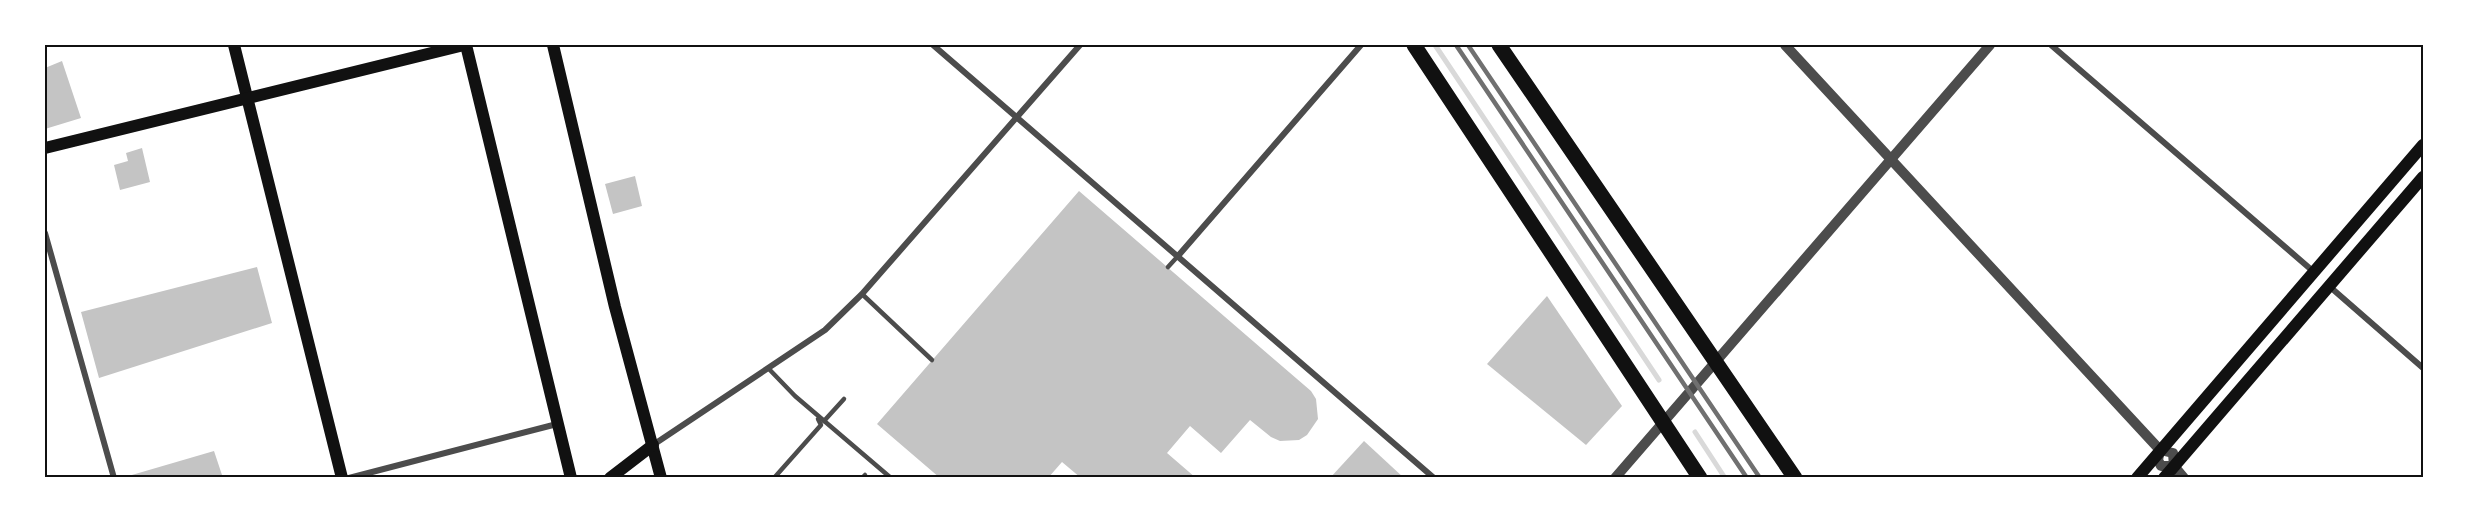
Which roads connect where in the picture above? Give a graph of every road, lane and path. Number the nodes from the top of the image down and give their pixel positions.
1 (234, 45) edge
2 (465, 45) edge
3 (553, 45) edge
4 (933, 45) edge
5 (1080, 45) edge
6 (1360, 45) edge
7 (1414, 45) edge
8 (1499, 45) edge
9 (1785, 45) edge
10 (1990, 45) edge
11 (2051, 45) edge
12 (248, 96) junction
13 (1017, 118) junction
14 (2423, 145) edge
15 (45, 148) edge
16 (1890, 161) junction
17 (2423, 177) edge
18 (45, 233) edge
19 (1178, 256) junction
20 (1168, 267) dead end
21 (2314, 272) junction
22 (2329, 286) junction
23 (862, 294) junction
24 (932, 360) dead end
25 (1717, 363) junction
26 (768, 368) junction
27 (2423, 368) edge
28 (844, 399) dead end
29 (822, 423) junction
30 (1663, 423) junction
31 (557, 424) junction
32 (653, 445) junction
33 (2160, 450) junction
34 (2174, 466) junction
35 (114, 478) edge
36 (342, 478) edge
37 (349, 478) edge
38 (571, 478) edge
39 (610, 478) edge
40 (661, 478) edge
41 (774, 478) edge
42 (891, 478) edge
43 (1434, 478) edge
44 (1615, 478) edge
45 (1700, 478) edge
46 (1795, 478) edge
47 (2137, 478) edge
48 (2164, 478) edge
49 (2184, 478) edge

1 - 12 main road
2 - 12 main road
2 - 31 main road
3 - 32 main road
4 - 13 street
5 - 13 street
6 - 19 street
7 - 30 main road
8 - 25 main road
9 - 16 street
10 - 16 street
11 - 21 street
12 - 15 main road
12 - 36 main road
13 - 19 street
13 - 23 street
14 - 21 main road
16 - 25 street
16 - 33 street
17 - 22 main road
18 - 35 street
19 - 20 lane
19 - 43 street
21 - 33 main road
22 - 27 street
22 - 34 main road
23 - 24 lane
23 - 26 street
25 - 30 street
25 - 46 main road
26 - 29 lane
26 - 32 street
28 - 29 lane
29 - 41 lane
29 - 42 lane
30 - 44 street
30 - 45 main road
31 - 37 street
31 - 38 main road
32 - 39 main road
32 - 40 main road
33 - 34 street
33 - 47 main road
34 - 48 main road
34 - 49 street

